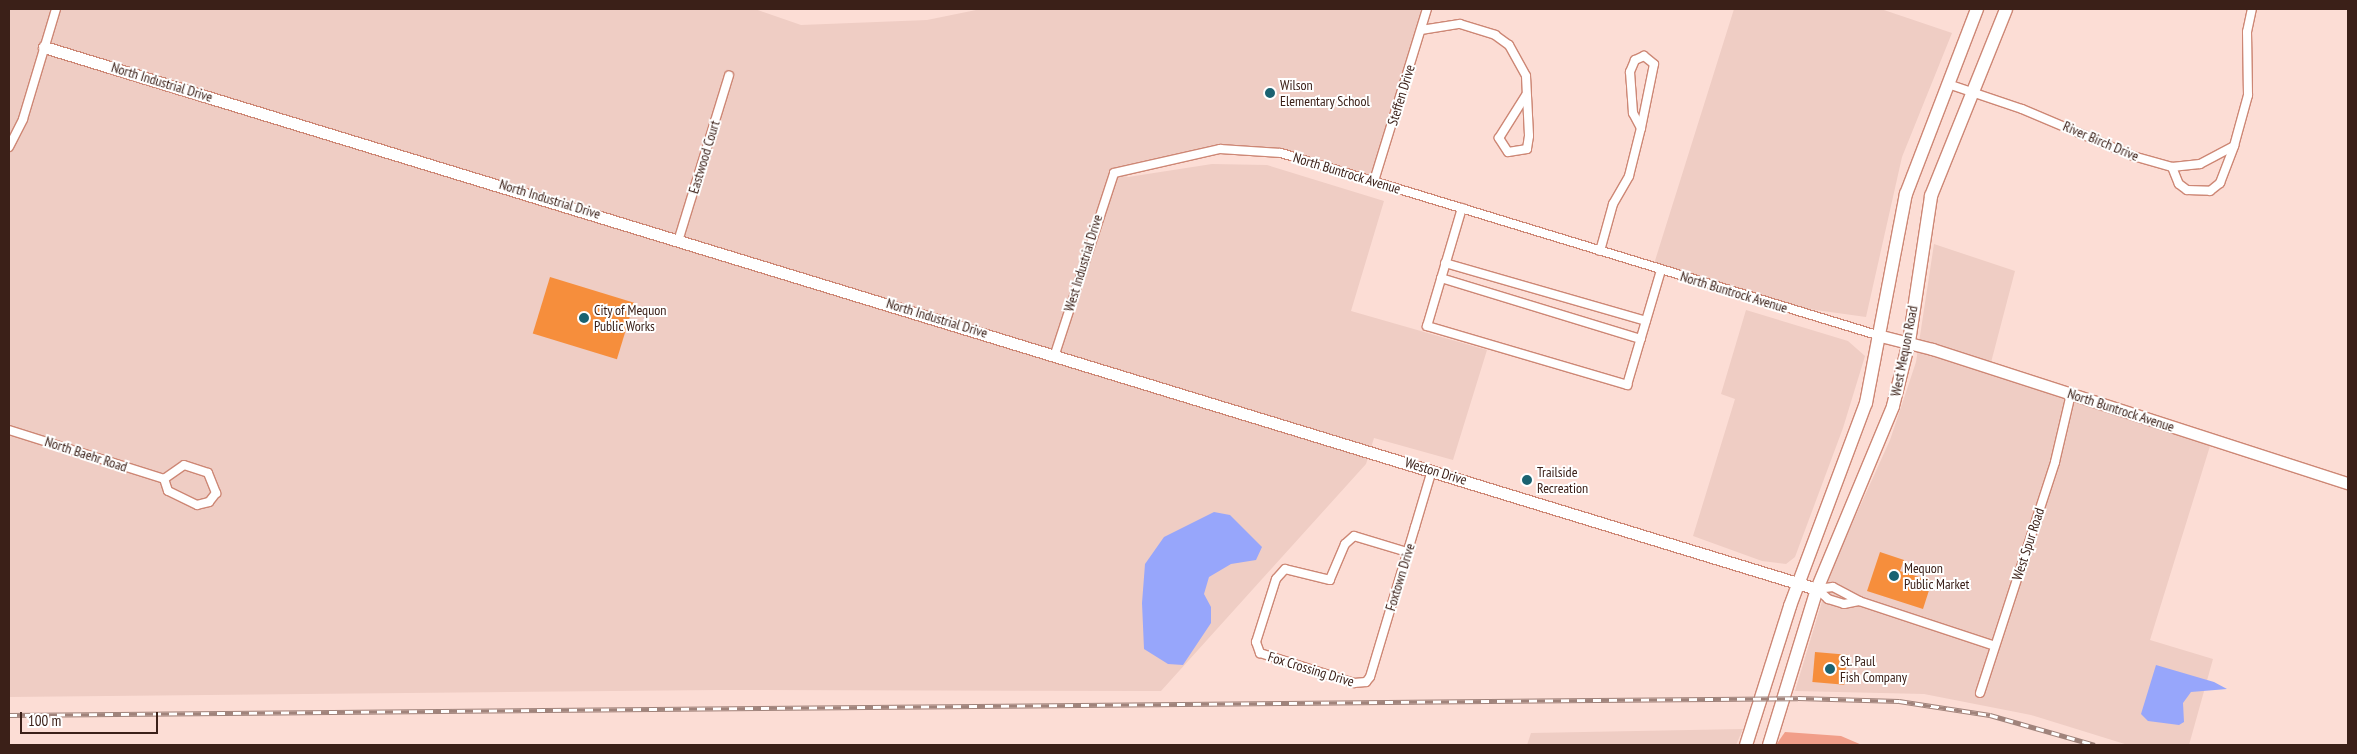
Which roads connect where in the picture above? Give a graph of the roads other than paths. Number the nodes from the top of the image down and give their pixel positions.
1 (56, 9) edge
2 (1427, 9) edge
3 (1977, 9) edge
4 (2006, 9) edge
5 (2252, 9) edge
6 (1421, 30) junction
7 (44, 47) junction
8 (729, 75) dead end
9 (1948, 84) junction
10 (1971, 92) junction
11 (1526, 95) junction
12 (1641, 128) junction
13 (2234, 146) junction
14 (9, 147) edge
15 (2172, 167) junction
16 (1114, 173) joint
17 (1374, 181) junction
18 (1462, 208) junction
19 (678, 238) junction
20 (1600, 251) junction
21 (1446, 263) junction
22 (1661, 270) junction
23 (1441, 278) junction
24 (1646, 321) junction
25 (1877, 335) junction
26 (1641, 339) junction
27 (1908, 342) junction
28 (1054, 354) junction
29 (2071, 394) junction
30 (9, 430) edge
31 (1432, 470) junction
32 (164, 479) junction
33 (2348, 483) edge
34 (1408, 552) junction
35 (1798, 582) junction
36 (1817, 589) junction
37 (1859, 601) junction
38 (1995, 646) junction
39 (1366, 682) joint
40 (1980, 692) dead end
41 (1746, 745) edge
42 (1769, 745) edge

1 - 7 street
2 - 6 street, Steffen Drive
3 - 9 main road, West Mequon Road
4 - 10 main road, West Mequon Road
5 - 13 street
6 - 11 street
6 - 17 street, Steffen Drive
7 - 14 street
7 - 19 street, North Industrial Drive
8 - 19 street, Eastwood Court
9 - 10 street, River Birch Drive
9 - 25 main road, West Mequon Road
10 - 15 street, River Birch Drive
10 - 27 main road, West Mequon Road
11 - 11 street
12 - 12 street
12 - 20 street
13 - 15 street, River Birch Drive
13 - 15 street
16 - 17 street, North Buntrock Avenue
16 - 28 street, West Industrial Drive
17 - 18 street, North Buntrock Avenue
18 - 20 street, North Buntrock Avenue
18 - 21 street
19 - 28 street, North Industrial Drive
20 - 22 street, North Buntrock Avenue
21 - 23 street
21 - 24 street
22 - 24 street
22 - 25 street, North Buntrock Avenue
23 - 26 street
23 - 26 street
24 - 26 street
25 - 27 street, North Buntrock Avenue
25 - 35 main road, West Mequon Road
27 - 29 street, North Buntrock Avenue
27 - 36 main road, West Mequon Road
28 - 31 street, Weston Drive
29 - 33 street, North Buntrock Avenue
29 - 38 street, West Spur Road
30 - 32 street, North Baehr Road
31 - 34 street, Foxtown Drive
31 - 35 street, Weston Drive
32 - 32 street
34 - 39 street, Foxtown Drive
34 - 39 street, Fox Crossing Drive
35 - 36 street, Weston Drive
35 - 41 main road, West Mequon Road
36 - 37 street
36 - 37 street
36 - 42 main road, West Mequon Road
37 - 38 street
38 - 40 street, West Spur Road

